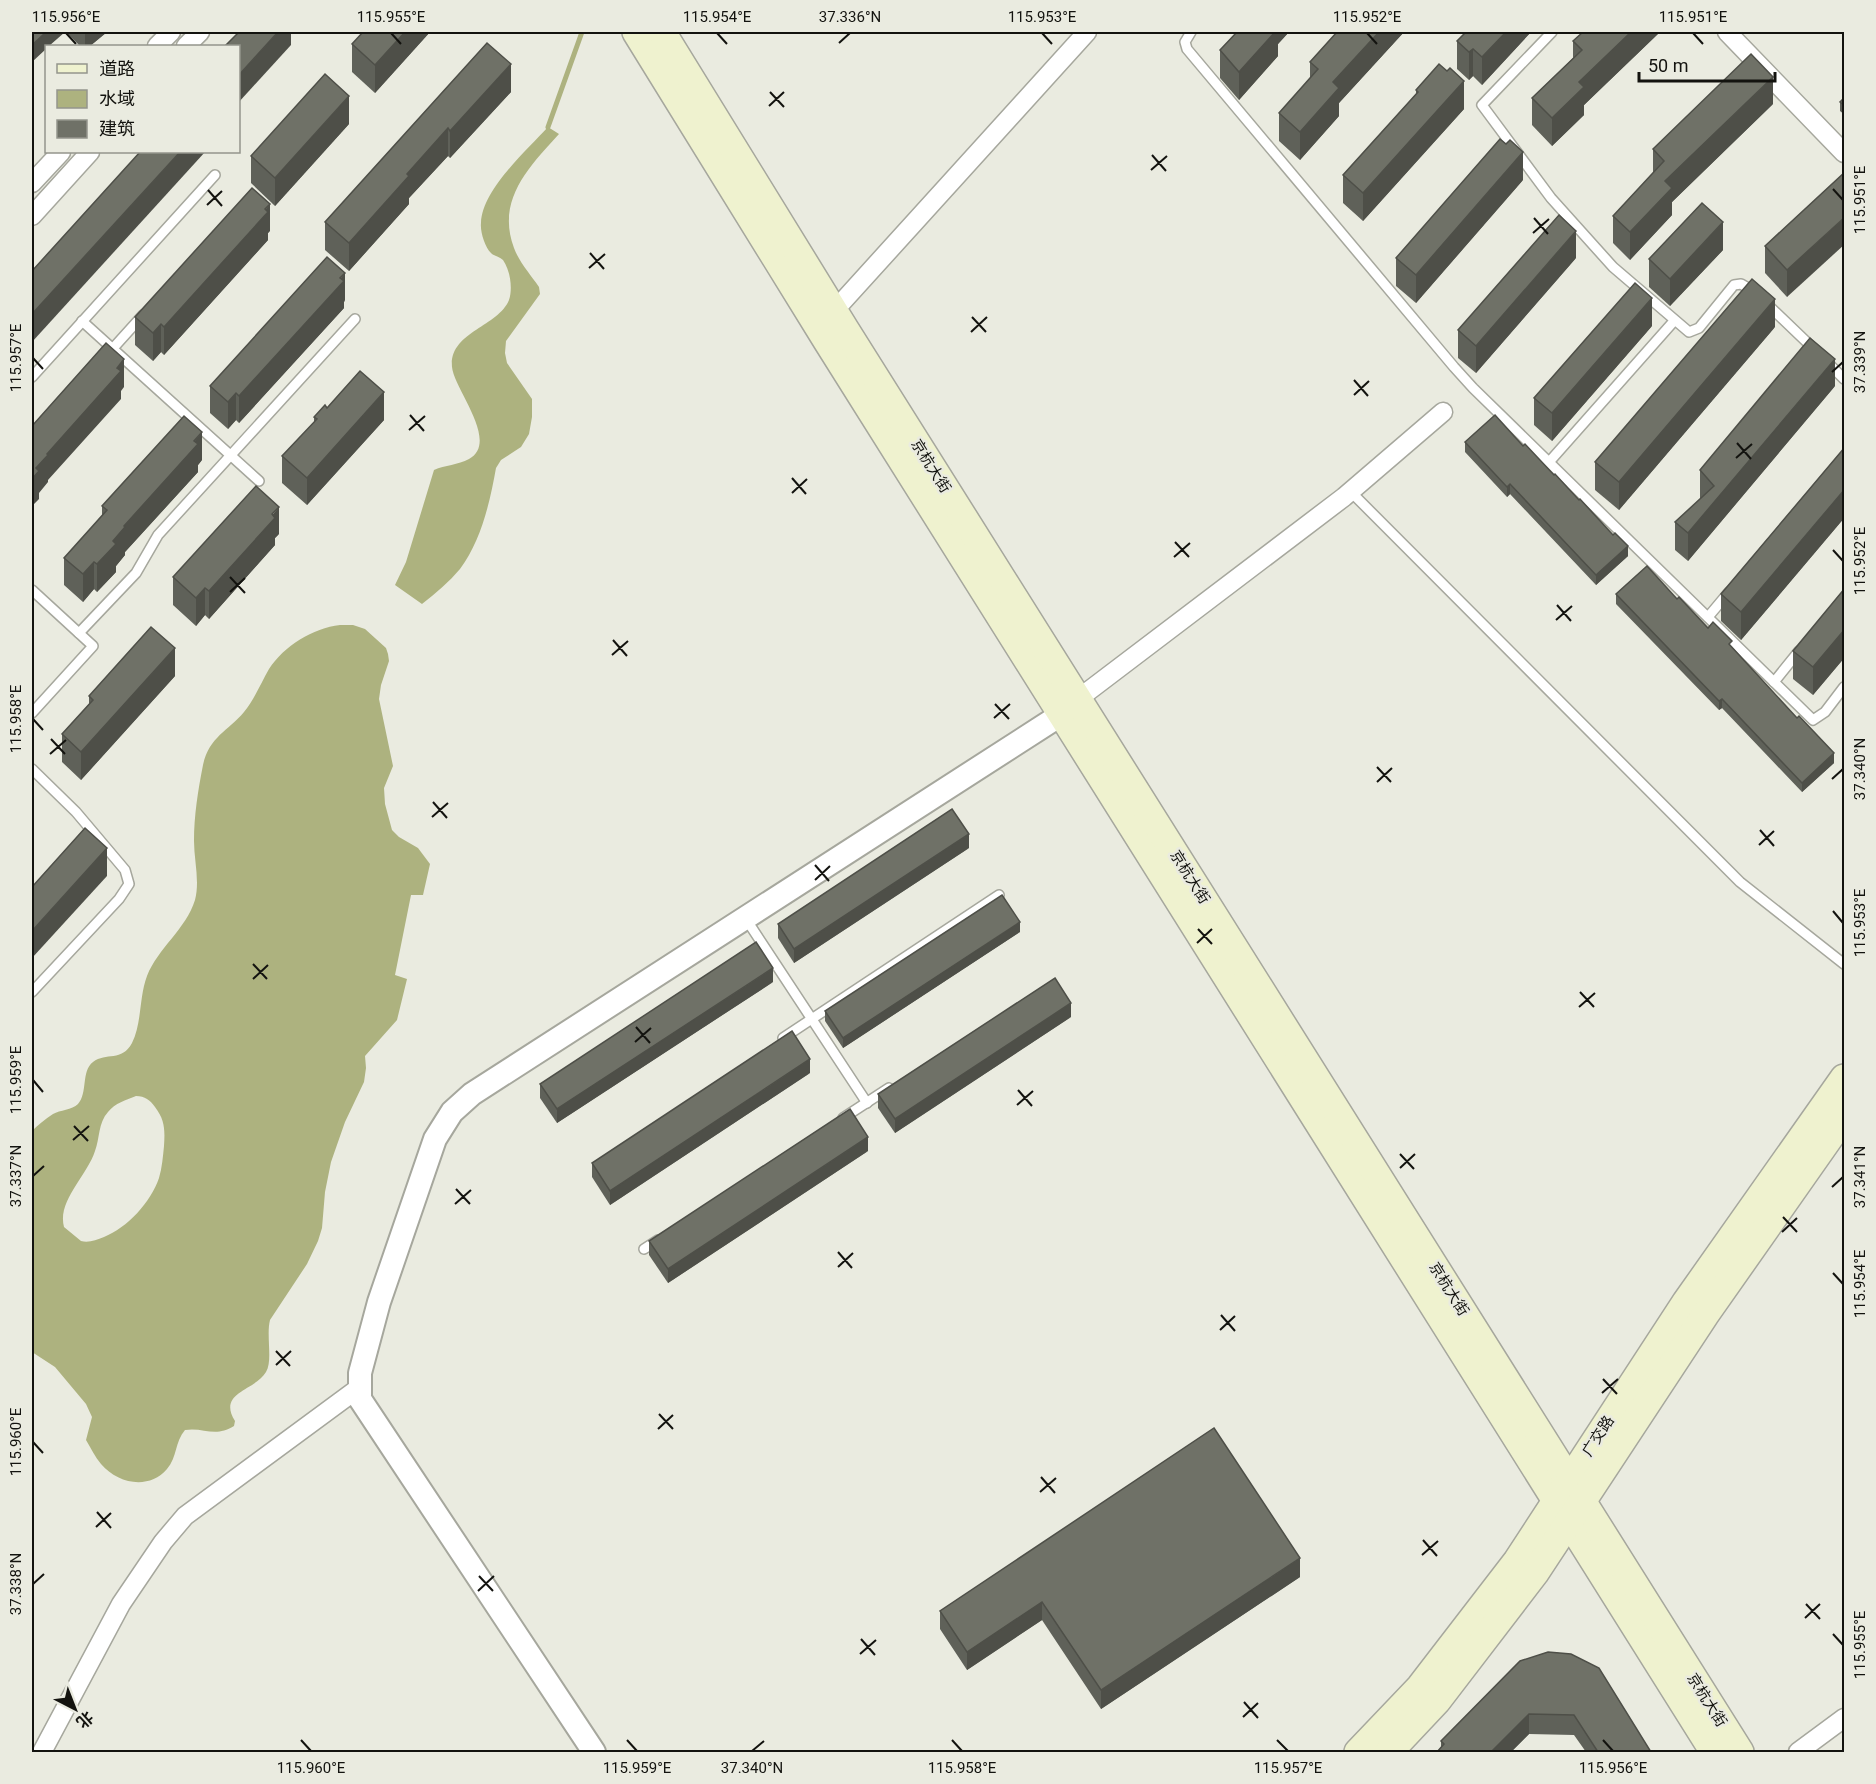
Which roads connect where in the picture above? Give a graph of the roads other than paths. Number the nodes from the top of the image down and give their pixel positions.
1 (171, 32) edge
2 (200, 32) edge
3 (636, 32) edge
4 (662, 32) edge
5 (1087, 32) edge
6 (1191, 32) edge
7 (1552, 32) edge
8 (1728, 32) edge
9 (158, 45) edge
10 (187, 45) edge
11 (60, 153) edge
12 (89, 153) edge
13 (1845, 153) edge
14 (215, 175) dead end
15 (32, 183) edge
16 (32, 216) edge
17 (153, 304) edge
18 (834, 311) junction
19 (355, 319) dead end
20 (82, 321) junction
21 (1674, 321) junction
22 (112, 348) junction
23 (98, 365) edge
24 (32, 377) edge
25 (1845, 379) edge
26 (1443, 412) dead end
27 (231, 456) junction
28 (1550, 461) junction
29 (259, 481) dead end
30 (1350, 491) junction
31 (1739, 580) edge
32 (32, 590) edge
33 (1708, 617) junction
34 (79, 633) junction
35 (1802, 647) edge
36 (1774, 682) junction
37 (1845, 687) edge
38 (32, 697) edge
39 (40, 704) junction
40 (1070, 707) junction
41 (32, 713) edge
42 (32, 769) edge
43 (999, 895) edge
44 (746, 918) junction
45 (1845, 964) edge
46 (32, 992) edge
47 (812, 1019) junction
48 (773, 1044) edge
49 (1845, 1078) edge
50 (896, 1083) edge
51 (867, 1103) junction
52 (1845, 1117) edge
53 (838, 1122) edge
54 (663, 1237) edge
55 (644, 1249) dead end
56 (360, 1387) junction
57 (1569, 1501) junction
58 (1845, 1718) edge
59 (42, 1752) edge
60 (594, 1752) edge
61 (1358, 1752) edge
62 (1389, 1752) edge
63 (1714, 1752) edge
64 (1740, 1752) edge
65 (1798, 1752) edge

1 - 9 street
2 - 10 street
3 - 40 main road, 京杭大街
4 - 18 main road, 京杭大街
5 - 18 street
6 - 28 lane
7 - 21 lane
8 - 13 street
11 - 15 street
12 - 16 street
14 - 20 lane
17 - 22 lane
18 - 40 main road, 京杭大街
19 - 27 lane
20 - 22 lane
20 - 24 lane
21 - 25 lane
21 - 28 lane
22 - 23 lane
22 - 27 lane
26 - 30 street
27 - 29 lane
27 - 34 lane
28 - 33 lane
30 - 40 street
30 - 45 lane
31 - 33 lane
32 - 34 lane
33 - 36 lane
34 - 39 lane
35 - 36 lane
36 - 37 lane
38 - 39 lane
39 - 41 lane
40 - 44 street
40 - 57 main road, 京杭大街
42 - 46 lane
43 - 47 lane
44 - 47 lane
44 - 56 street
47 - 48 lane
47 - 51 lane
49 - 57 main road, 广交路
50 - 51 lane
51 - 53 lane
52 - 57 main road, 广交路
54 - 55 lane
56 - 59 street
56 - 60 street
57 - 61 main road, 广交路
57 - 62 main road, 广交路
57 - 63 main road, 京杭大街
57 - 64 main road, 京杭大街
58 - 65 street

